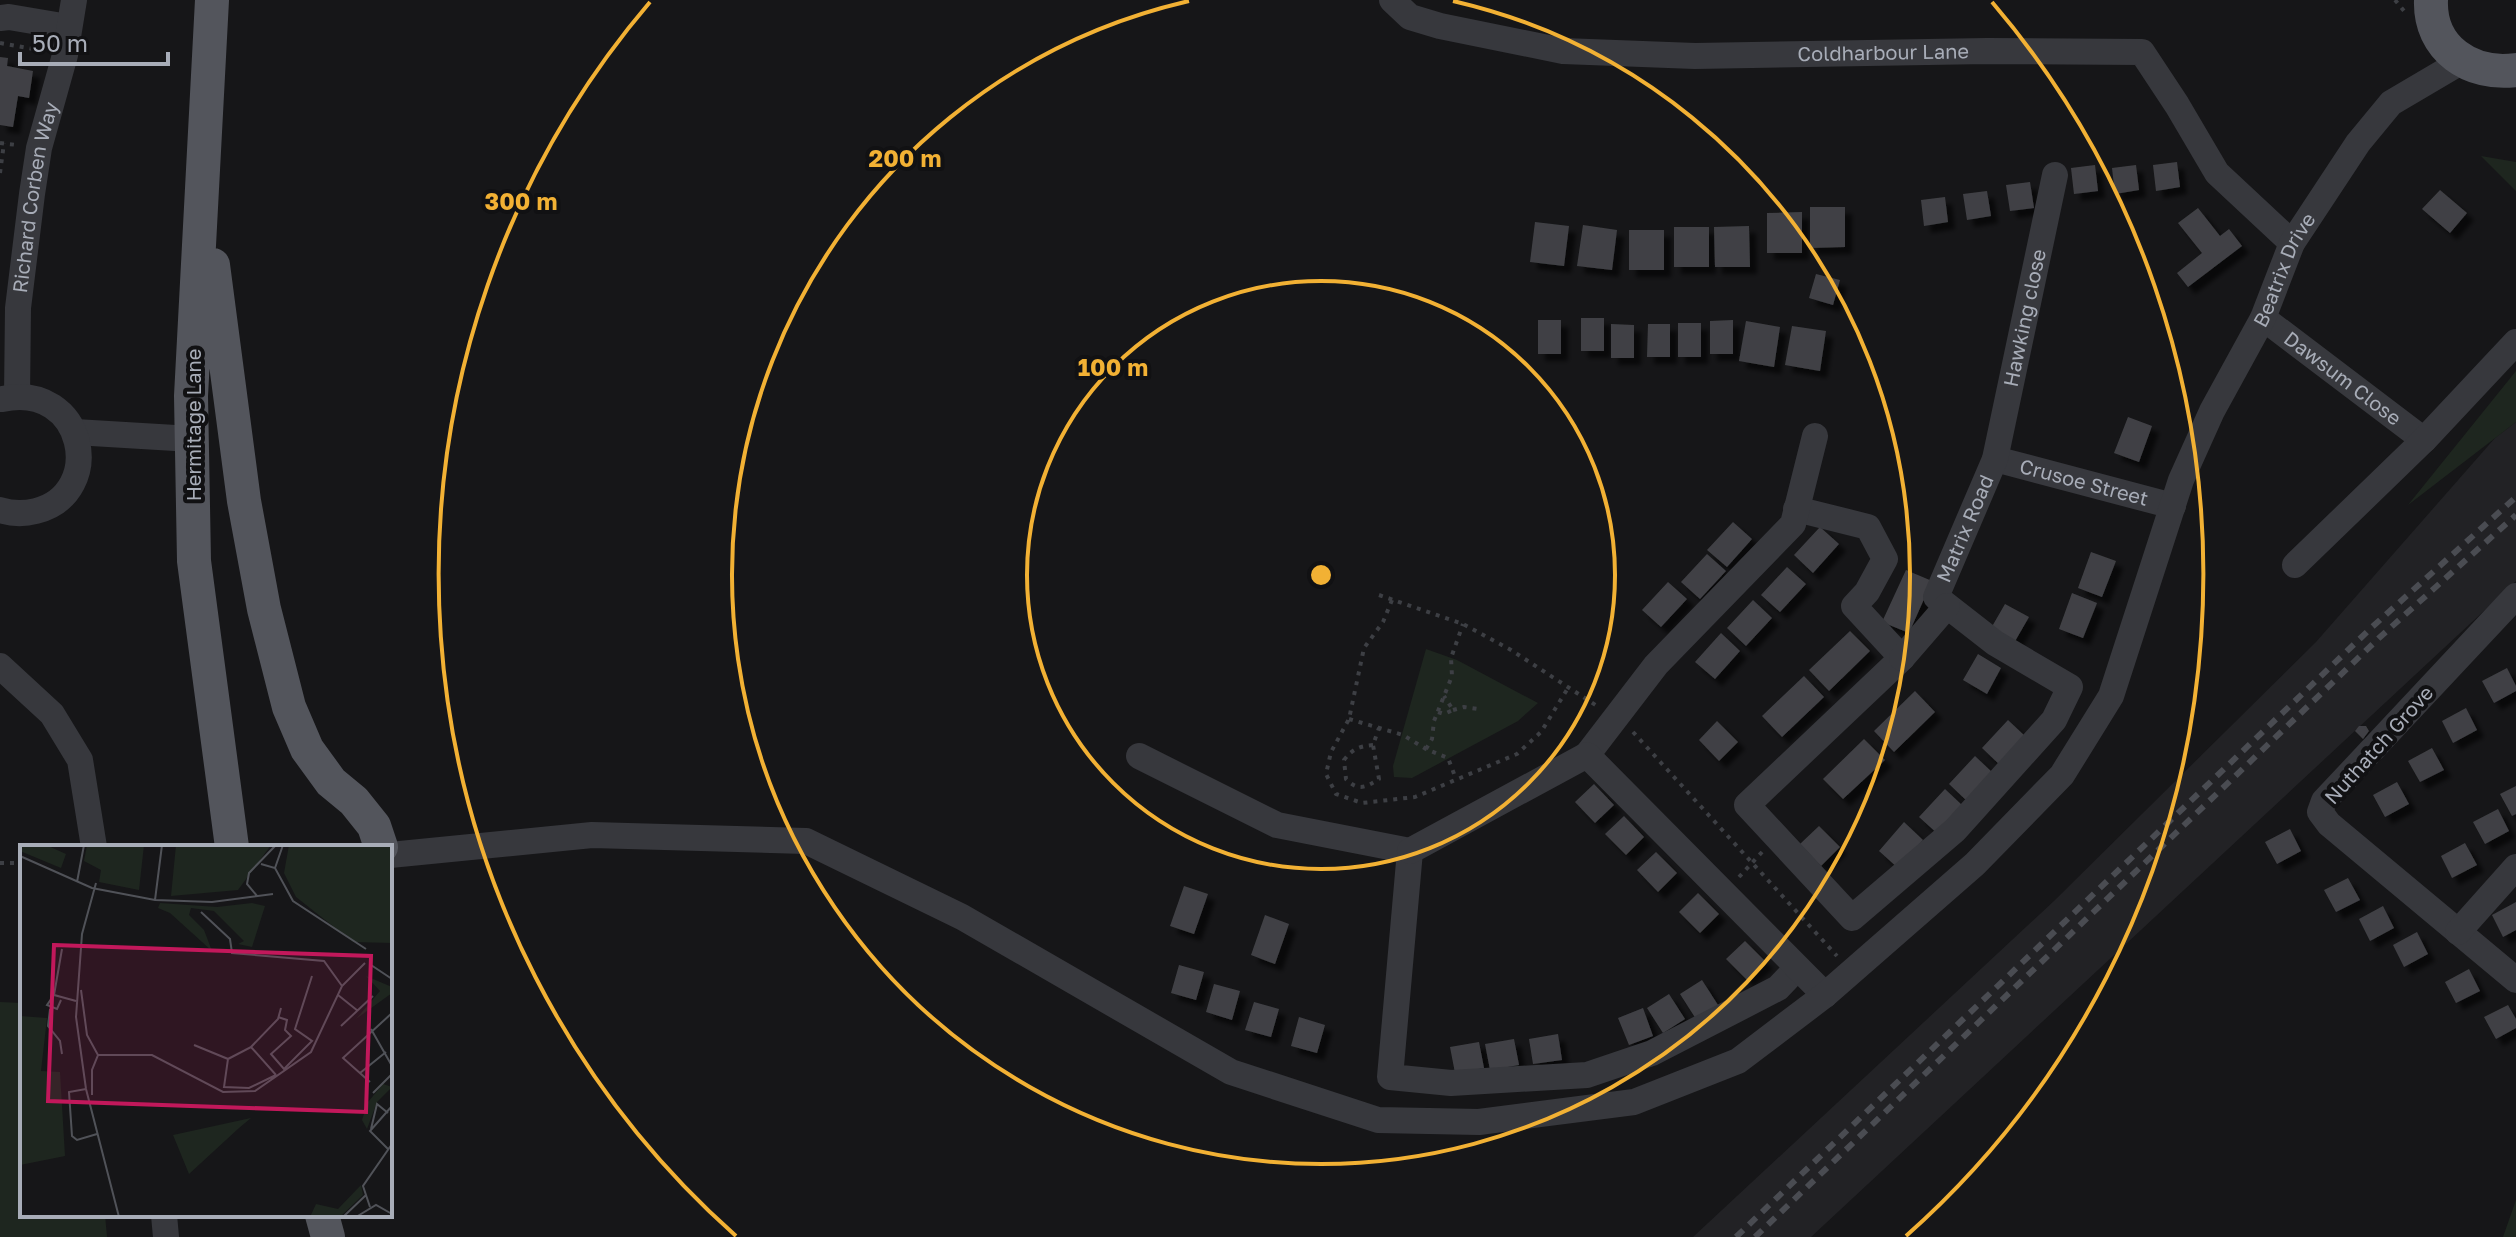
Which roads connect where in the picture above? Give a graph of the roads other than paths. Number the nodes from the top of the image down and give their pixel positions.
1 (74, 0) edge
2 (212, 0) edge
3 (1392, 0) edge
4 (2430, 12) edge
5 (0, 18) edge
6 (68, 27) junction
7 (2464, 60) junction
8 (2516, 70) edge
9 (2421, 84) junction
10 (2055, 175) dead end
11 (201, 190) junction
12 (2292, 243) junction
13 (9, 307) edge
14 (2263, 318) junction
15 (2516, 342) edge
16 (8, 398) edge
17 (75, 432) junction
18 (1815, 436) dead end
19 (192, 439) junction
20 (2424, 440) junction
21 (1995, 459) junction
22 (2173, 506) junction
23 (1796, 509) junction
24 (0, 510) edge
25 (2295, 565) dead end
26 (2516, 596) edge
27 (1941, 602) junction
28 (1902, 658) junction
29 (0, 666) edge
30 (1587, 755) junction
31 (1139, 756) dead end
32 (94, 845) edge
33 (232, 845) edge
34 (380, 845) edge
35 (1410, 851) junction
36 (392, 855) edge
37 (2516, 867) edge
38 (2458, 932) junction
39 (1797, 968) junction
40 (2516, 980) edge
41 (1825, 995) junction
42 (164, 1217) edge
43 (323, 1217) edge
44 (344, 1217) edge
45 (166, 1237) edge
46 (328, 1237) edge
47 (346, 1237) edge

1 - 6 street, Richard Corben Way
2 - 11 main road, Hermitage Lane
3 - 12 street, Coldharbour Lane
4 - 7 main road
4 - 9 street
5 - 6 street
6 - 13 street, Richard Corben Way
7 - 8 main road
7 - 9 street, Beatrix Drive
9 - 12 street, Beatrix Drive
10 - 21 street, Hawking close
11 - 19 main road, Hermitage Lane
11 - 34 main road
12 - 14 street, Beatrix Drive
13 - 16 street, Richard Corben Way
14 - 20 street, Dawsum Close
14 - 22 street, Beatrix Drive
15 - 20 street
16 - 17 street, Richard Corben Way
17 - 19 street
17 - 24 street
18 - 23 street
19 - 33 main road, Hermitage Lane
20 - 25 street
21 - 22 street, Crusoe Street
21 - 27 street, Matrix Road
22 - 41 street, Beatrix Drive
23 - 28 street
23 - 30 street
26 - 38 street, Nuthatch Grove
27 - 28 street, Matrix Road
27 - 28 street, Matrix Road
29 - 32 street
30 - 35 street
30 - 39 street
31 - 35 street
35 - 39 street
36 - 41 street, Beatrix Drive
37 - 38 street
38 - 40 street, Nuthatch Grove
39 - 41 street
42 - 45 street
43 - 46 main road
44 - 47 main road

